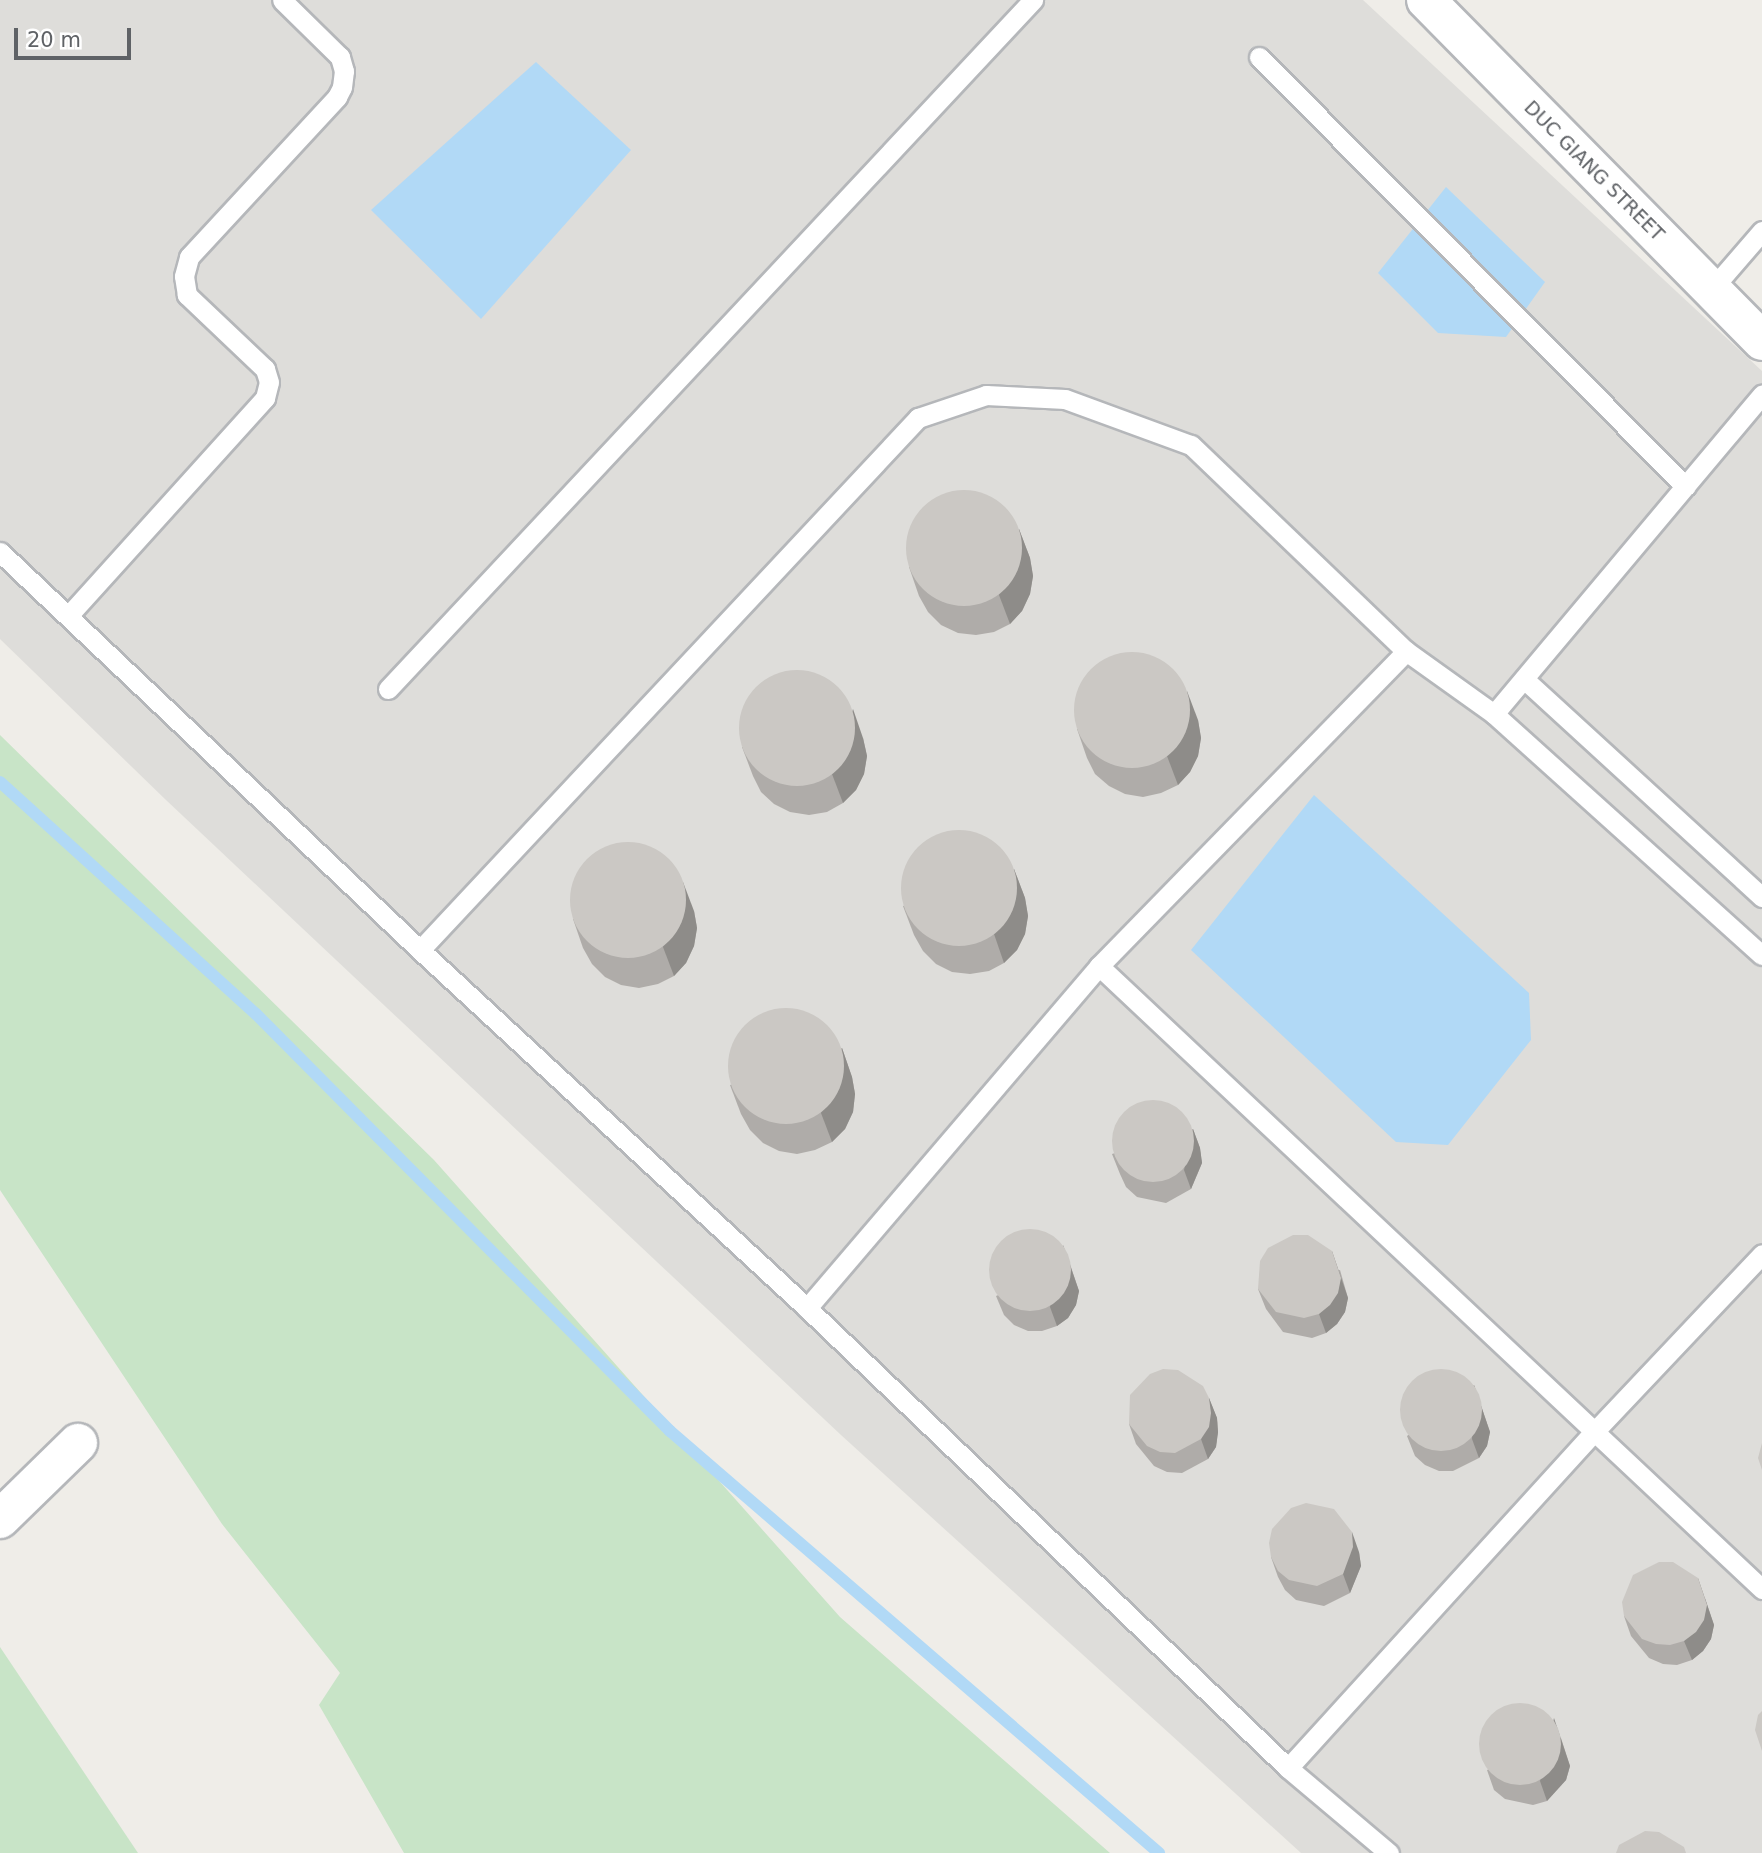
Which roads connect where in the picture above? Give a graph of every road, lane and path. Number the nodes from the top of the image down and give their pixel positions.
1 (282, 0) edge
2 (1033, 0) edge
3 (1426, 0) edge
4 (1259, 57) dead end
5 (1762, 231) edge
6 (1711, 290) junction
7 (1762, 341) edge
8 (1762, 395) edge
9 (1685, 486) junction
10 (0, 552) edge
11 (68, 616) junction
12 (1406, 651) junction
13 (1524, 679) junction
14 (388, 689) dead end
15 (1494, 714) junction
16 (1762, 897) edge
17 (420, 950) junction
18 (1762, 955) edge
19 (1099, 965) junction
20 (1762, 1254) edge
21 (807, 1307) junction
22 (1592, 1433) junction
23 (78, 1443) dead end
24 (0, 1519) edge
25 (1762, 1590) edge
26 (1289, 1768) junction
27 (1389, 1853) edge

1 - 11 lane
2 - 14 lane
3 - 6 street, DUC GIANG STREET
4 - 9 lane
5 - 6 lane
6 - 7 street, DUC GIANG STREET
8 - 9 lane
9 - 13 lane
10 - 11 lane
11 - 17 lane
12 - 15 lane
12 - 17 lane
12 - 19 lane
13 - 15 lane
13 - 16 lane
15 - 18 lane
17 - 21 lane
19 - 21 lane
19 - 22 lane
20 - 22 lane
21 - 26 lane
22 - 25 lane
22 - 26 lane
23 - 24 street
26 - 27 lane

